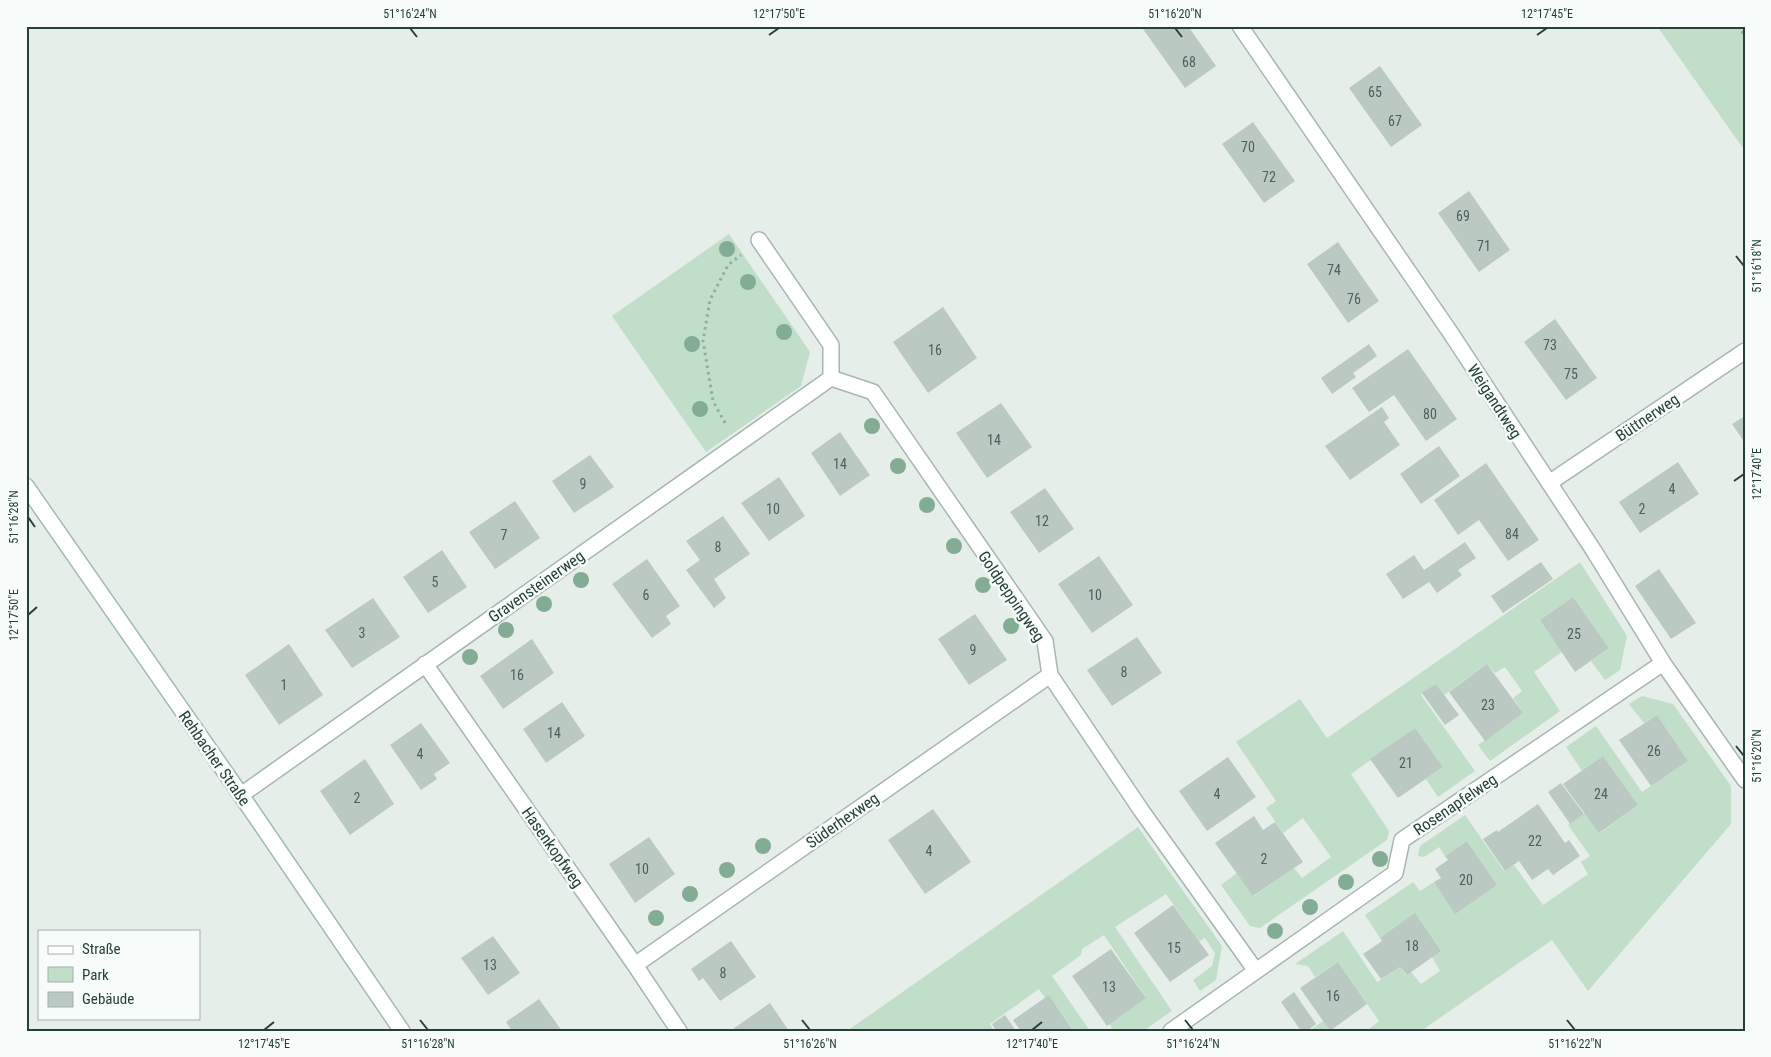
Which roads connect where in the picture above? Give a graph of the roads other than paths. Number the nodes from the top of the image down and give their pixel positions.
1 (1240, 26) edge
2 (759, 240) road end
3 (1745, 351) edge
4 (831, 378) junction
5 (1550, 483) junction
6 (26, 486) edge
7 (1663, 663) junction
8 (425, 664) junction
9 (1050, 676) junction
10 (1745, 780) edge
11 (241, 795) junction
12 (635, 965) junction
13 (1256, 972) junction
14 (402, 1031) edge
15 (679, 1031) edge
16 (1171, 1031) edge

1 - 5 street, Weigandtweg
2 - 4 street
3 - 5 street, Büttnerweg
4 - 8 street, Gravensteinerweg
4 - 9 street, Goldpeppingweg
5 - 7 street, Weigandtweg
6 - 11 street, Rehbacher Straße
7 - 10 street, Weigandtweg
7 - 13 street, Rosenapfelweg
8 - 11 street, Gravensteinerweg
8 - 12 street, Hasenkopfweg
9 - 12 street, Süderhexweg
9 - 13 street, Goldpeppingweg
11 - 14 street, Rehbacher Straße
12 - 15 street, Hasenkopfweg
13 - 16 street, Rosenapfelweg

